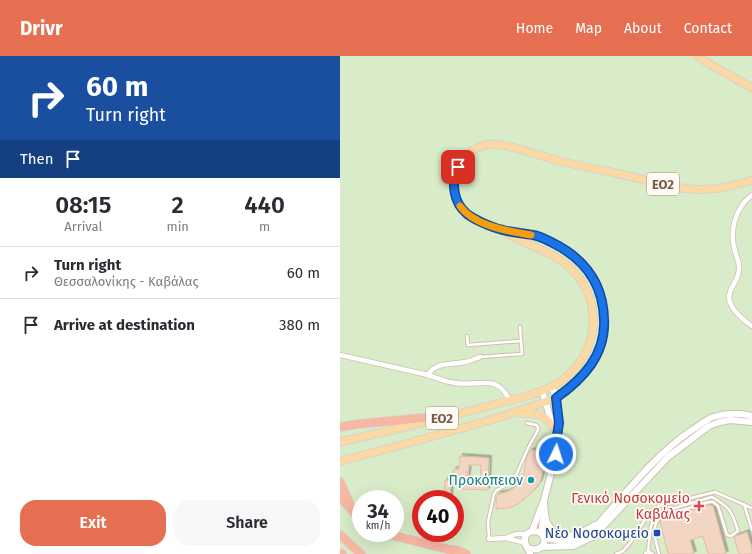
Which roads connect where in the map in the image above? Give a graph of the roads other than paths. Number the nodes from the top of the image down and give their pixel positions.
1 (698, 56) edge
2 (752, 88) edge
3 (752, 180) edge
4 (752, 195) edge
5 (502, 230) junction
6 (752, 326) edge
7 (520, 327) dead end
8 (467, 336) dead end
9 (522, 341) junction
10 (340, 355) edge
11 (480, 357) joint
12 (428, 376) junction
13 (552, 386) junction
14 (542, 390) junction
15 (556, 398) junction
16 (509, 400) junction
17 (546, 401) junction
18 (512, 413) junction
19 (455, 415) junction
20 (752, 416) edge
21 (752, 422) edge
22 (527, 423) dead end
23 (340, 427) edge
24 (553, 427) junction
25 (557, 436) junction
26 (340, 442) edge
27 (340, 461) edge
28 (340, 482) edge
29 (340, 497) edge
30 (544, 500) junction
31 (744, 504) junction
32 (752, 508) edge
33 (352, 509) edge
34 (545, 509) junction
35 (352, 510) edge
36 (604, 518) junction
37 (752, 530) edge
38 (530, 532) junction
39 (655, 534) junction
40 (340, 535) edge
41 (543, 536) junction
42 (651, 536) junction
43 (404, 538) edge
44 (506, 538) junction
45 (489, 539) joint
46 (348, 542) junction
47 (528, 549) edge
48 (538, 550) edge
49 (456, 552) edge
50 (649, 553) edge
51 (361, 554) edge
52 (366, 554) edge
53 (466, 554) edge
54 (616, 554) edge
55 (645, 554) edge
56 (653, 554) edge
57 (659, 554) edge

1 - 2 main road
3 - 5 main road, ΕΟ2
4 - 6 street
5 - 13 main road, ΕΟ2
5 - 15 main road, ΕΟ2
7 - 9 lane
8 - 9 lane
9 - 11 lane
10 - 12 street
11 - 12 street
12 - 16 street
13 - 14 main road, ΕΟ2
13 - 15 street
14 - 16 main road, ΕΟ2
14 - 17 street
15 - 17 main road, ΕΟ2
15 - 25 street
16 - 19 main road, ΕΟ2
17 - 18 main road, ΕΟ2
17 - 24 street
18 - 24 main road
18 - 27 main road, ΕΟ2
19 - 23 highway
19 - 26 main road, ΕΟ2
20 - 36 street
21 - 48 street
22 - 45 lane
24 - 25 street
25 - 30 street
28 - 33 highway
29 - 35 highway
30 - 34 street
30 - 38 street
31 - 32 lane
31 - 37 lane
31 - 54 lane
34 - 36 street
34 - 41 street
36 - 41 street
38 - 41 street
38 - 44 street
38 - 47 street
39 - 42 lane
39 - 42 lane
39 - 57 lane
40 - 46 highway
41 - 48 street
42 - 50 lane
43 - 49 highway
44 - 45 street
44 - 47 street
46 - 51 highway
46 - 52 highway
47 - 48 street
49 - 53 highway
50 - 55 lane
50 - 56 lane

